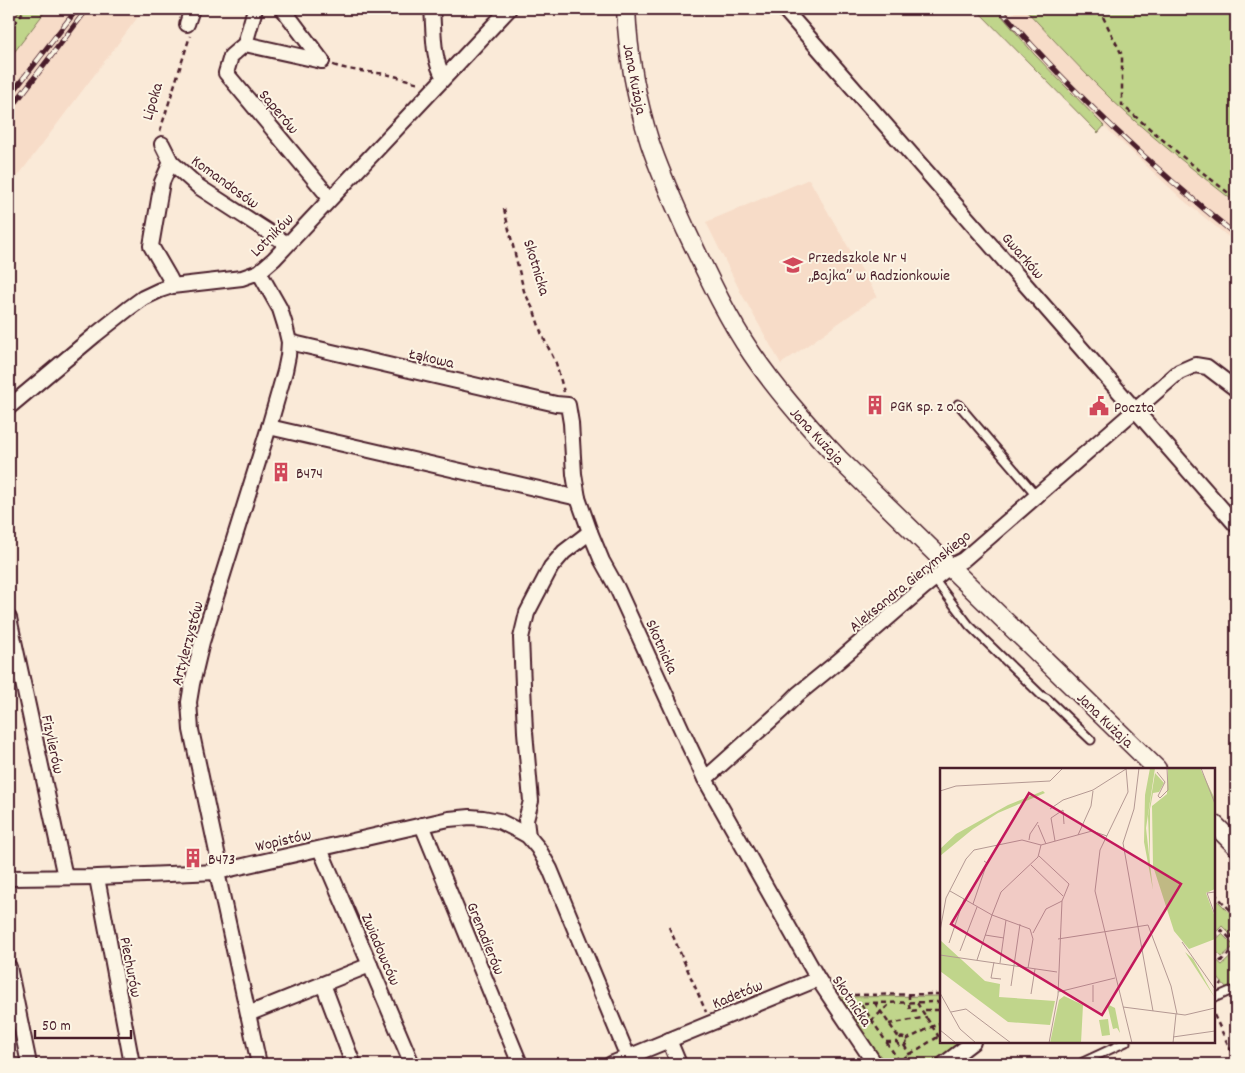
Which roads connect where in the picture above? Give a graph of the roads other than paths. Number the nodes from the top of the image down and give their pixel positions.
1 (192, 9) edge
2 (255, 9) edge
3 (283, 9) edge
4 (432, 9) edge
5 (509, 9) edge
6 (626, 9) edge
7 (784, 9) edge
8 (187, 24) road end
9 (245, 44) junction
10 (444, 77) junction
11 (162, 144) road end
12 (171, 162) junction
13 (330, 198) junction
14 (287, 244) junction
15 (259, 272) junction
16 (172, 286) junction
17 (289, 342) junction
18 (1236, 389) edge
19 (958, 404) dead end
20 (568, 405) joint
21 (9, 407) edge
22 (1136, 410) junction
23 (269, 427) junction
24 (1037, 496) junction
25 (578, 498) junction
26 (1236, 525) edge
27 (590, 532) junction
28 (949, 567) junction
29 (934, 579) junction
30 (9, 618) edge
31 (1091, 740) dead end
32 (1156, 768) edge
33 (705, 779) junction
34 (422, 825) junction
35 (1215, 825) edge
36 (528, 836) junction
37 (1236, 846) edge
38 (320, 848) junction
39 (219, 872) junction
40 (65, 877) junction
41 (98, 877) junction
42 (9, 878) edge
43 (370, 965) junction
44 (9, 967) edge
45 (818, 979) junction
46 (323, 984) junction
47 (1230, 991) dead end
48 (1215, 998) edge
49 (248, 1014) junction
50 (669, 1040) junction
51 (972, 1043) edge
52 (1124, 1043) edge
53 (628, 1057) junction
54 (352, 1061) dead end
55 (29, 1064) edge
56 (132, 1064) edge
57 (259, 1064) edge
58 (412, 1064) edge
59 (520, 1064) edge
60 (611, 1064) edge
61 (679, 1064) edge
62 (875, 1064) edge
63 (944, 1064) edge
64 (1081, 1064) edge

1 - 8 street
2 - 9 street, Saperów
3 - 9 street
4 - 10 street
5 - 10 street, Lotników
6 - 28 street, Jana Kużaja
7 - 22 street, Gwarków
9 - 13 street, Saperów
10 - 13 street, Lotników
11 - 12 street, Lipoka
12 - 14 street, Komandosów
12 - 16 street
13 - 14 street, Lotników
14 - 15 street, Lotników
15 - 16 street, Lotników
15 - 17 street, Artylerzystów
16 - 21 street, Lotników
17 - 20 street, Łąkowa
17 - 23 street, Artylerzystów
18 - 22 street, Aleksandra Gierymskiego
19 - 24 lane
20 - 25 street, Skotnicka
22 - 24 street, Aleksandra Gierymskiego
22 - 26 street, Gwarków
23 - 25 street
23 - 39 street, Artylerzystów
24 - 28 street, Aleksandra Gierymskiego
25 - 27 street, Skotnicka
27 - 33 street, Skotnicka
27 - 36 street
28 - 29 street, Aleksandra Gierymskiego
28 - 32 street, Jana Kużaja
29 - 31 lane
29 - 33 street, Aleksandra Gierymskiego
30 - 40 street, Fizylierów
33 - 45 street, Skotnicka
34 - 36 street, Wopistów
34 - 38 street, Wopistów
34 - 59 street, Grenadierów
35 - 37 street
36 - 53 street, Wopistów
38 - 39 street, Wopistów
38 - 43 street, Zwiadowców
39 - 41 street, Wopistów
39 - 49 street, Artylerzystów
40 - 41 street, Wopistów
40 - 42 street, Wopistów
41 - 56 street, Piechurów
43 - 46 street
43 - 58 street, Zwiadowców
44 - 55 street
45 - 50 street, Kadetów
45 - 62 street, Skotnicka
46 - 49 street
46 - 54 street
47 - 48 lane
49 - 57 street, Artylerzystów
50 - 53 street, Kadetów
50 - 61 street
51 - 63 street
52 - 64 lane
53 - 60 street, Kadetów

